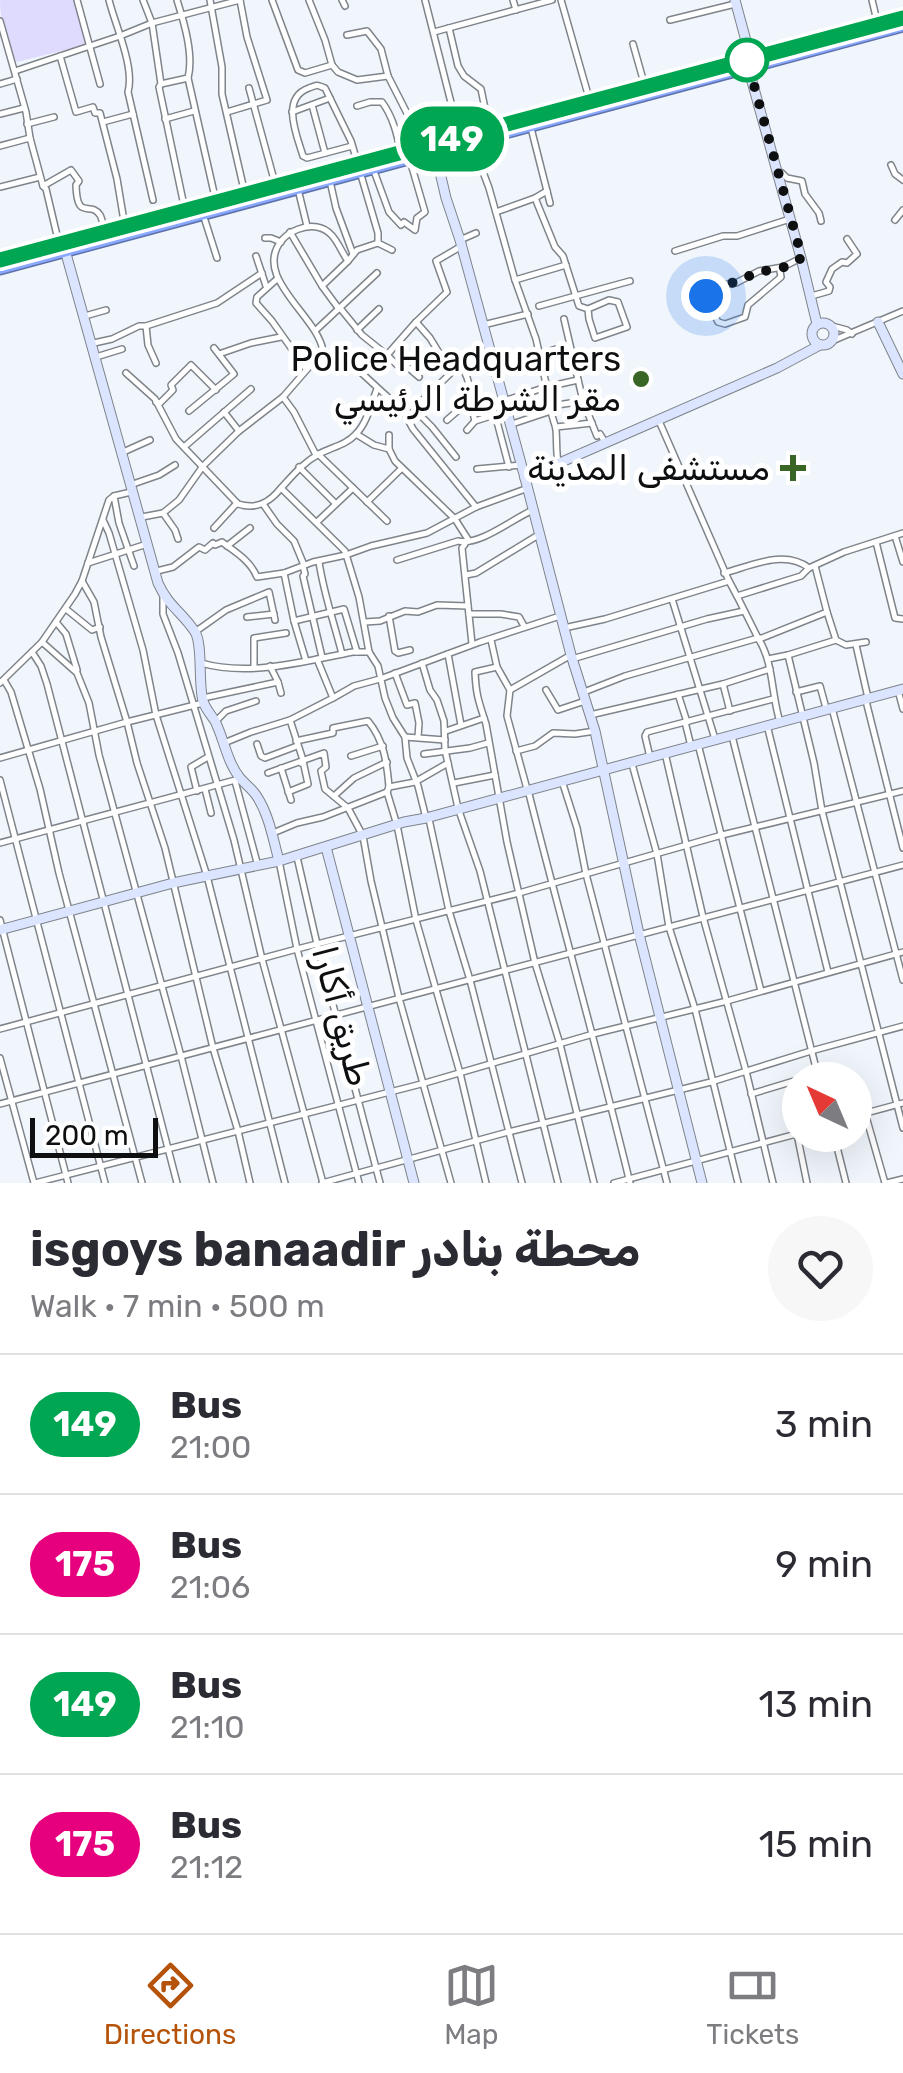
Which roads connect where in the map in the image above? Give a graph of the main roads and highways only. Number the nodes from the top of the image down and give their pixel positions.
1 (903, 21) edge
2 (750, 60) junction
3 (463, 140) junction
4 (363, 168) junction
5 (297, 184) junction
6 (217, 206) junction
7 (186, 215) junction
8 (62, 247) junction
9 (0, 260) edge
10 (0, 268) edge

1 - 2 highway
1 - 2 highway
2 - 3 highway
2 - 3 highway
3 - 4 highway
4 - 5 highway
4 - 5 highway
5 - 6 highway
5 - 6 highway
6 - 7 highway
6 - 7 highway
7 - 8 highway
7 - 8 highway
8 - 9 highway
8 - 10 highway

